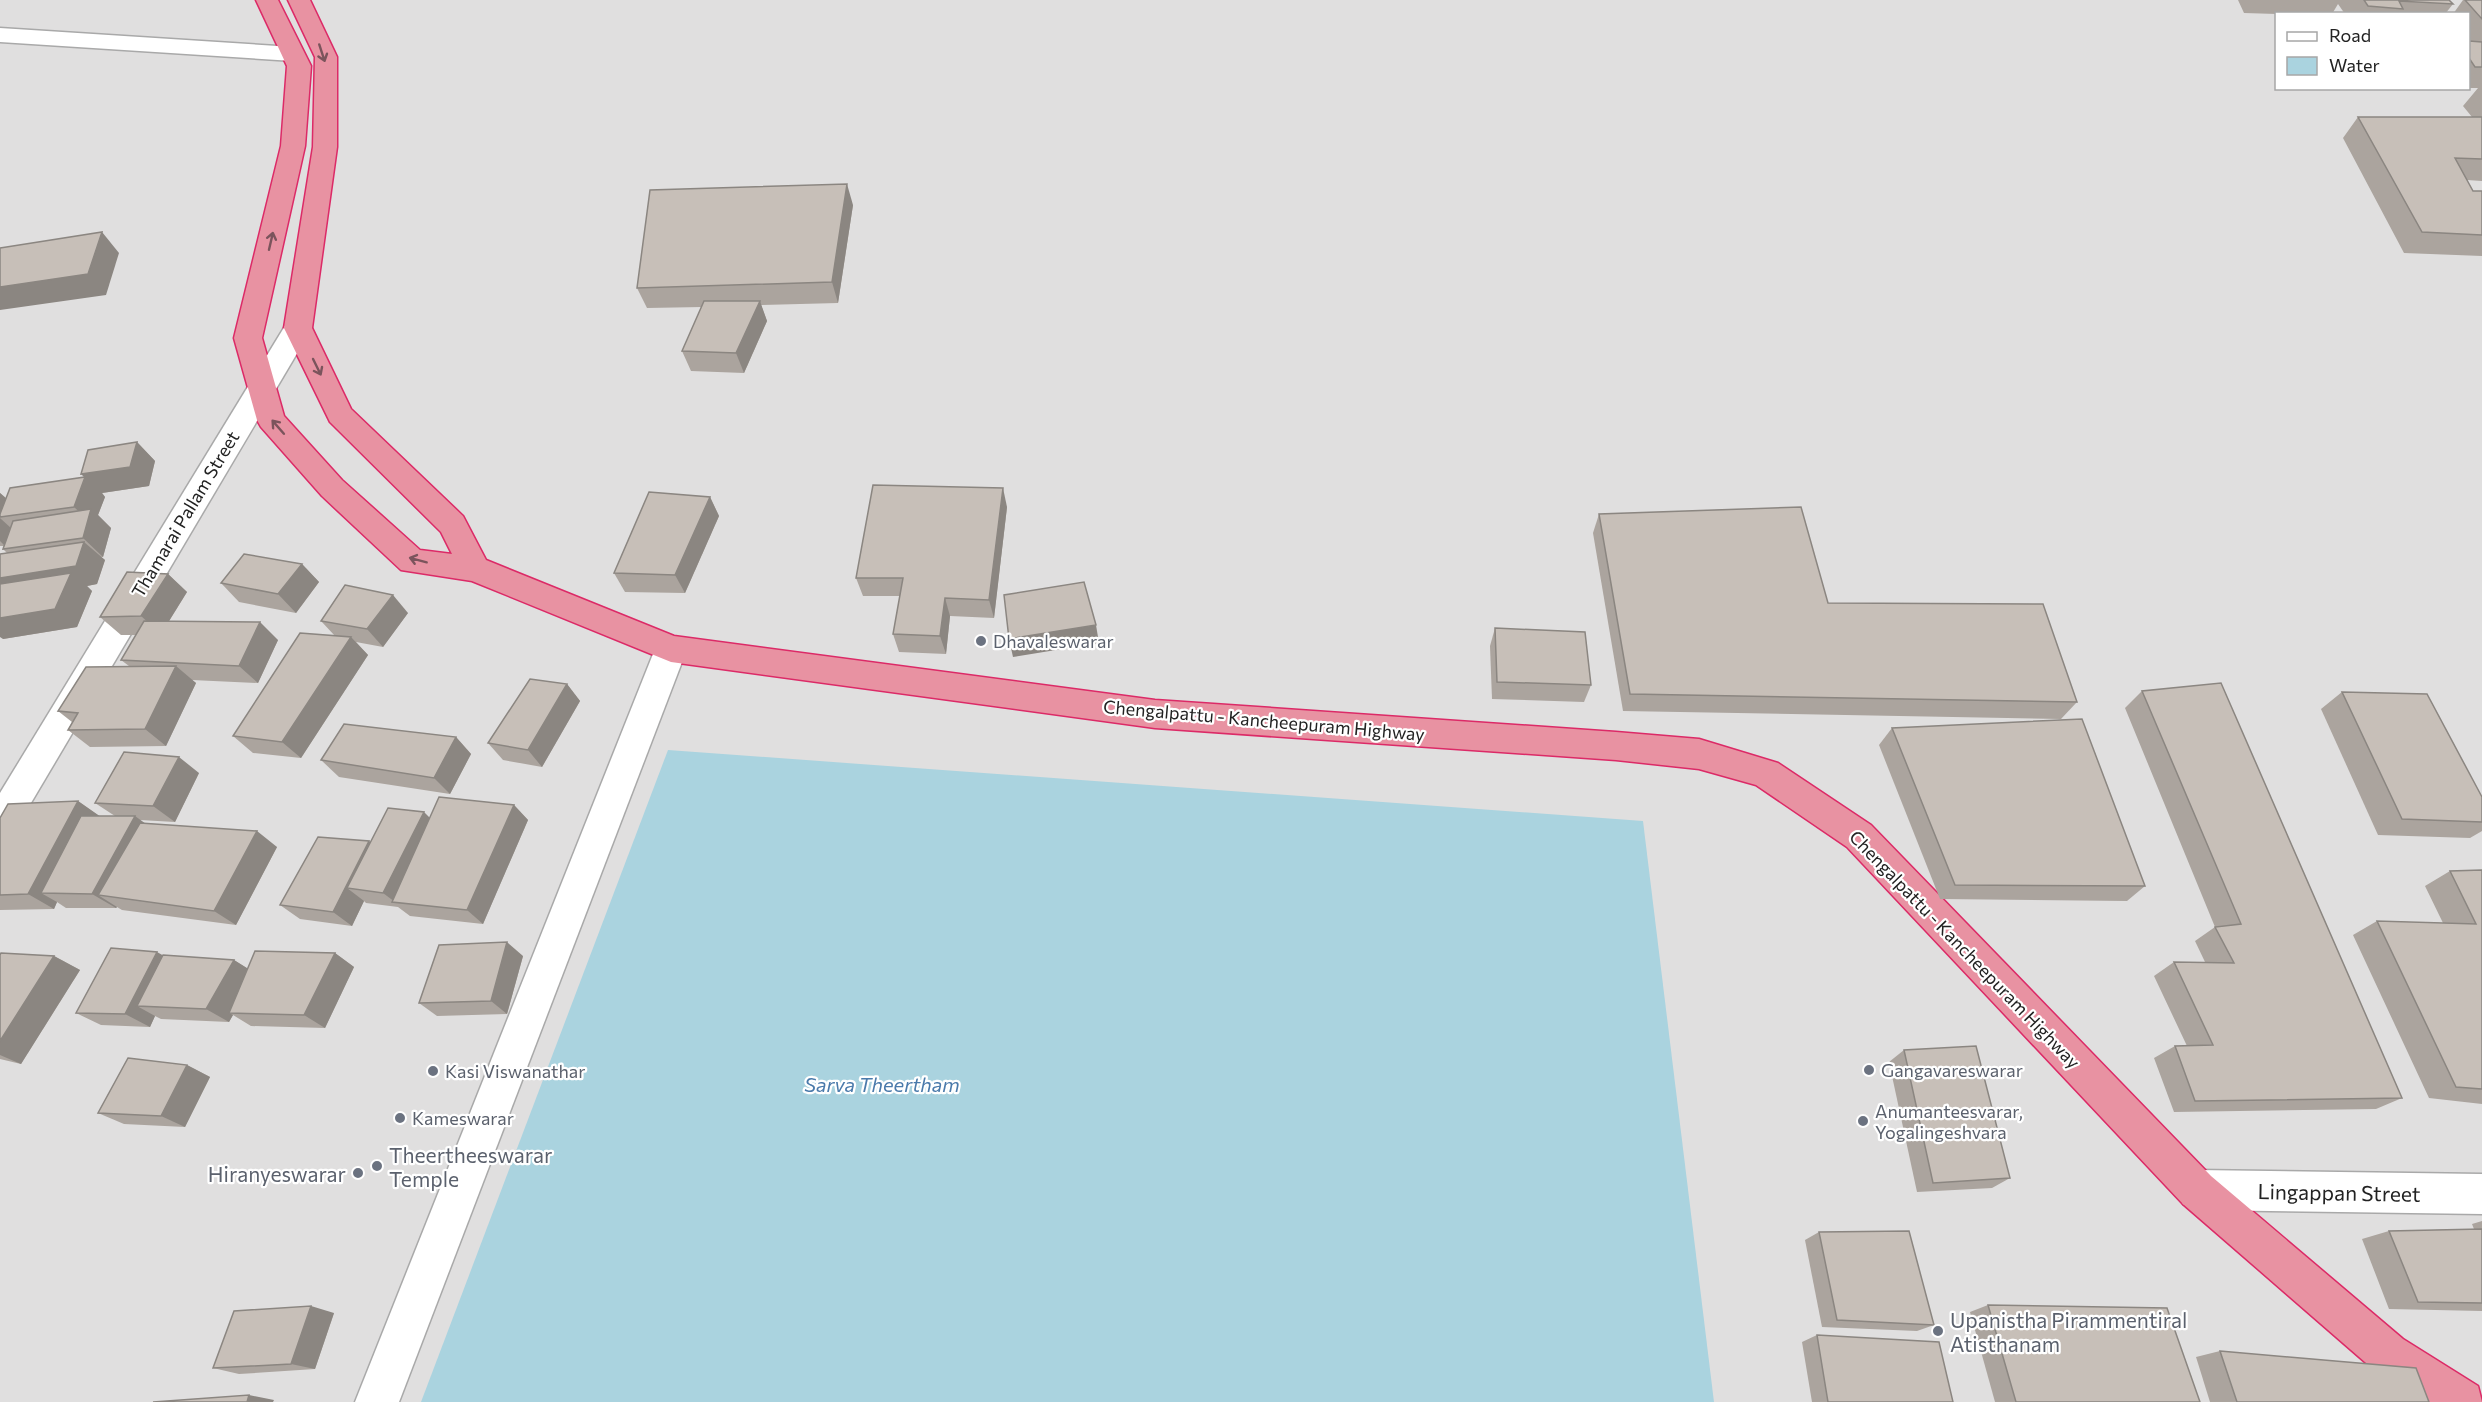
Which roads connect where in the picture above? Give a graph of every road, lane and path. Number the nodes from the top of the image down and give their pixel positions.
1 (267, 0) edge
2 (299, 0) edge
3 (0, 34) edge
4 (293, 54) junction
5 (298, 328) junction
6 (262, 386) junction
7 (475, 569) junction
8 (671, 649) junction
9 (0, 824) edge
10 (2197, 1190) junction
11 (2482, 1194) edge
12 (377, 1402) edge
13 (2462, 1402) edge

1 - 4 highway, Chengalpattu - Kancheepuram Highway
2 -> 5 highway
3 - 4 street
6 -> 4 highway, Chengalpattu - Kancheepuram Highway
5 - 6 street, Thamarai Pallam Street
5 -> 7 highway
7 -> 6 highway, Chengalpattu - Kancheepuram Highway
6 - 9 street, Thamarai Pallam Street
7 - 8 highway, Chengalpattu - Kancheepuram Highway
8 - 10 highway, Chengalpattu - Kancheepuram Highway
8 - 12 street
10 - 11 street, Lingappan Street
10 - 13 highway, Chengalpattu - Kancheepuram Highway

